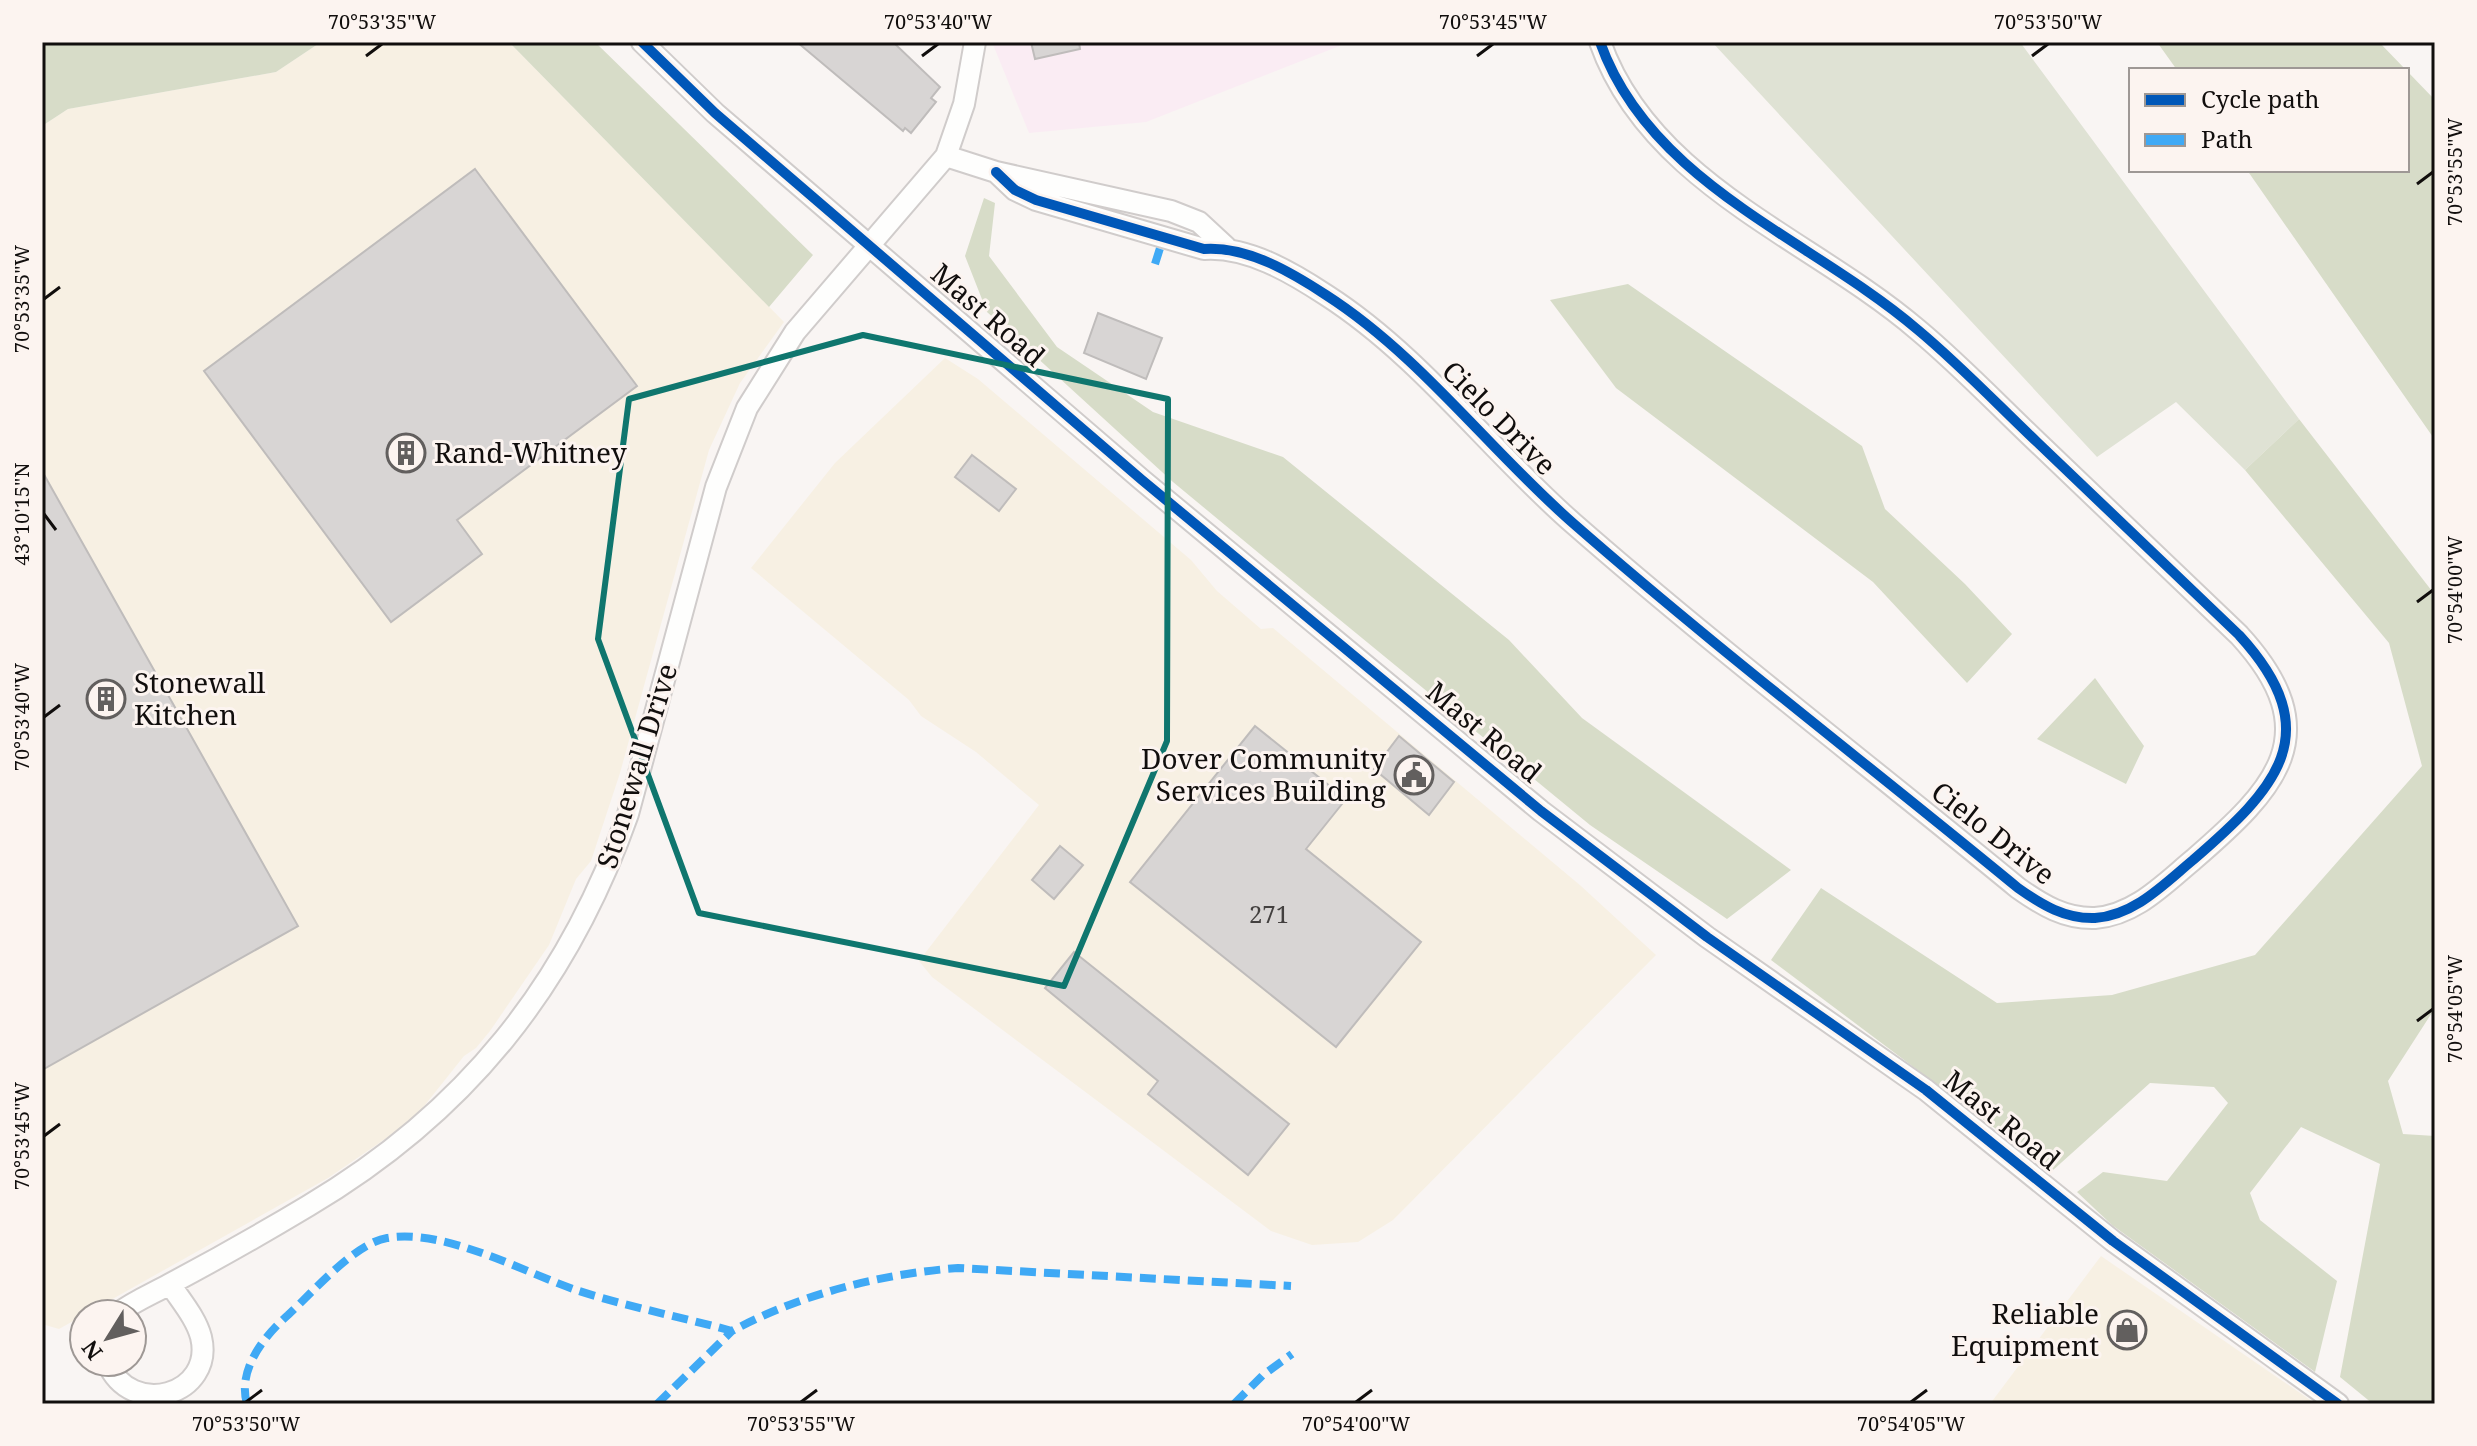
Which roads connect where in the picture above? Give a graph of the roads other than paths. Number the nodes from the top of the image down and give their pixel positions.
1 (642, 42) edge
2 (975, 42) edge
3 (1600, 42) edge
4 (946, 156) junction
5 (870, 244) junction
6 (170, 1284) junction
7 (145, 1298) edge
8 (118, 1378) edge
9 (2338, 1404) edge

1 - 5 street, Mast Road
2 - 4 street
3 - 4 street, Cielo Drive
4 - 5 street, Stonewall Drive
5 - 6 street, Stonewall Drive
5 - 9 street, Mast Road
6 - 7 street, Stonewall Drive
6 - 8 street

